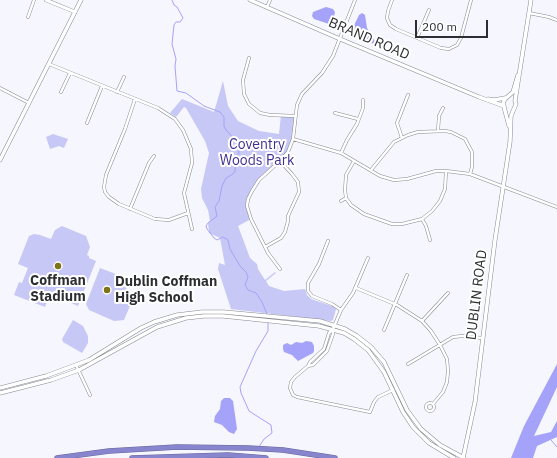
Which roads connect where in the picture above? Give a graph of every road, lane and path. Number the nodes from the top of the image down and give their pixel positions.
1 (34, 0) edge
2 (46, 0) edge
3 (81, 0) edge
4 (250, 0) edge
5 (270, 0) edge
6 (355, 0) edge
7 (392, 0) edge
8 (471, 0) edge
9 (531, 0) edge
10 (267, 8) junction
11 (429, 10) dead end
12 (75, 12) junction
13 (529, 13) junction
14 (28, 17) dead end
15 (557, 20) edge
16 (417, 38) junction
17 (340, 39) junction
18 (249, 58) dead end
19 (522, 62) junction
20 (48, 64) junction
21 (70, 73) junction
22 (124, 76) dead end
23 (102, 86) junction
24 (0, 88) edge
25 (61, 92) dead end
26 (118, 92) junction
27 (408, 95) dead end
28 (479, 98) junction
29 (507, 98) junction
30 (135, 99) junction
31 (363, 100) dead end
32 (515, 100) junction
33 (29, 103) junction
34 (443, 108) dead end
35 (505, 108) junction
36 (514, 109) junction
37 (336, 113) dead end
38 (296, 116) junction
39 (358, 119) junction
40 (87, 123) dead end
41 (438, 131) junction
42 (511, 134) junction
43 (402, 138) junction
44 (293, 139) junction
45 (341, 154) junction
46 (1, 155) edge
47 (154, 156) dead end
48 (0, 160) edge
49 (354, 160) junction
50 (280, 161) junction
51 (371, 170) junction
52 (446, 170) junction
53 (470, 174) junction
54 (503, 186) junction
55 (346, 198) junction
56 (342, 201) dead end
57 (557, 207) edge
58 (130, 209) junction
59 (188, 213) junction
60 (422, 219) junction
61 (192, 229) dead end
62 (430, 240) dead end
63 (328, 241) dead end
64 (265, 247) junction
65 (368, 258) dead end
66 (280, 270) dead end
67 (407, 275) dead end
68 (356, 288) junction
69 (448, 293) dead end
70 (394, 304) junction
71 (341, 310) junction
72 (422, 321) junction
73 (334, 327) junction
74 (384, 330) dead end
75 (482, 338) junction
76 (440, 345) junction
77 (408, 364) dead end
78 (76, 365) junction
79 (79, 370) junction
80 (0, 388) edge
81 (393, 390) junction
82 (0, 393) edge
83 (90, 395) dead end
84 (433, 404) dead end
85 (167, 456) junction
86 (58, 458) edge
87 (132, 458) edge
88 (159, 458) edge
89 (266, 458) edge
90 (335, 458) edge
91 (454, 458) edge
92 (463, 458) edge

1 - 14 street
2 - 12 street
3 - 12 main road
4 - 10 main road, BRAND ROAD
5 - 10 street
6 - 17 street
7 - 16 street
8 - 16 street
9 - 13 main road
10 - 17 main road, BRAND ROAD
11 - 16 street
12 - 20 main road
13 - 15 street
13 - 19 main road
17 - 28 main road, BRAND ROAD
17 - 38 street
18 - 38 street
19 - 29 main road
19 - 32 main road
20 - 21 street
20 - 33 main road
21 - 23 street
21 - 25 street
22 - 26 street
23 - 26 street
23 - 40 street
24 - 33 street
26 - 30 street
27 - 43 street
28 - 29 main road, BRAND ROAD
28 - 35 main road, BRAND ROAD
29 - 32 main road
29 - 35 main road
30 - 58 street
30 - 59 street
31 - 39 street
32 - 36 main road
33 - 46 main road
34 - 41 street
35 - 36 main road
35 - 42 main road, DUBLIN ROAD
36 - 42 main road, DUBLIN ROAD
37 - 39 street
38 - 44 street
39 - 45 street
41 - 43 street
41 - 53 street
42 - 54 main road, DUBLIN ROAD
43 - 51 street
44 - 45 street
44 - 50 street
45 - 49 street
46 - 48 main road
47 - 58 street
49 - 51 street
49 - 55 street
50 - 64 street
50 - 64 street
51 - 52 street
52 - 53 street
52 - 60 street
53 - 54 street
54 - 57 street
54 - 75 main road, DUBLIN ROAD
55 - 56 street
55 - 60 street
58 - 59 street
59 - 61 street
60 - 62 street
63 - 71 street
64 - 66 street
65 - 68 street
67 - 70 street
68 - 70 street
68 - 71 street
69 - 72 street
70 - 72 street
70 - 74 street
71 - 73 street
72 - 76 street
73 - 78 main road
73 - 79 main road
73 - 81 main road
73 - 81 street
73 - 92 main road
75 - 76 street
75 - 92 main road, DUBLIN ROAD
76 - 77 street
76 - 84 street
78 - 79 street
78 - 80 main road
79 - 82 main road
79 - 83 street
81 - 91 main road
85 - 87 highway
85 - 88 highway
85 - 89 highway
86 - 90 highway

